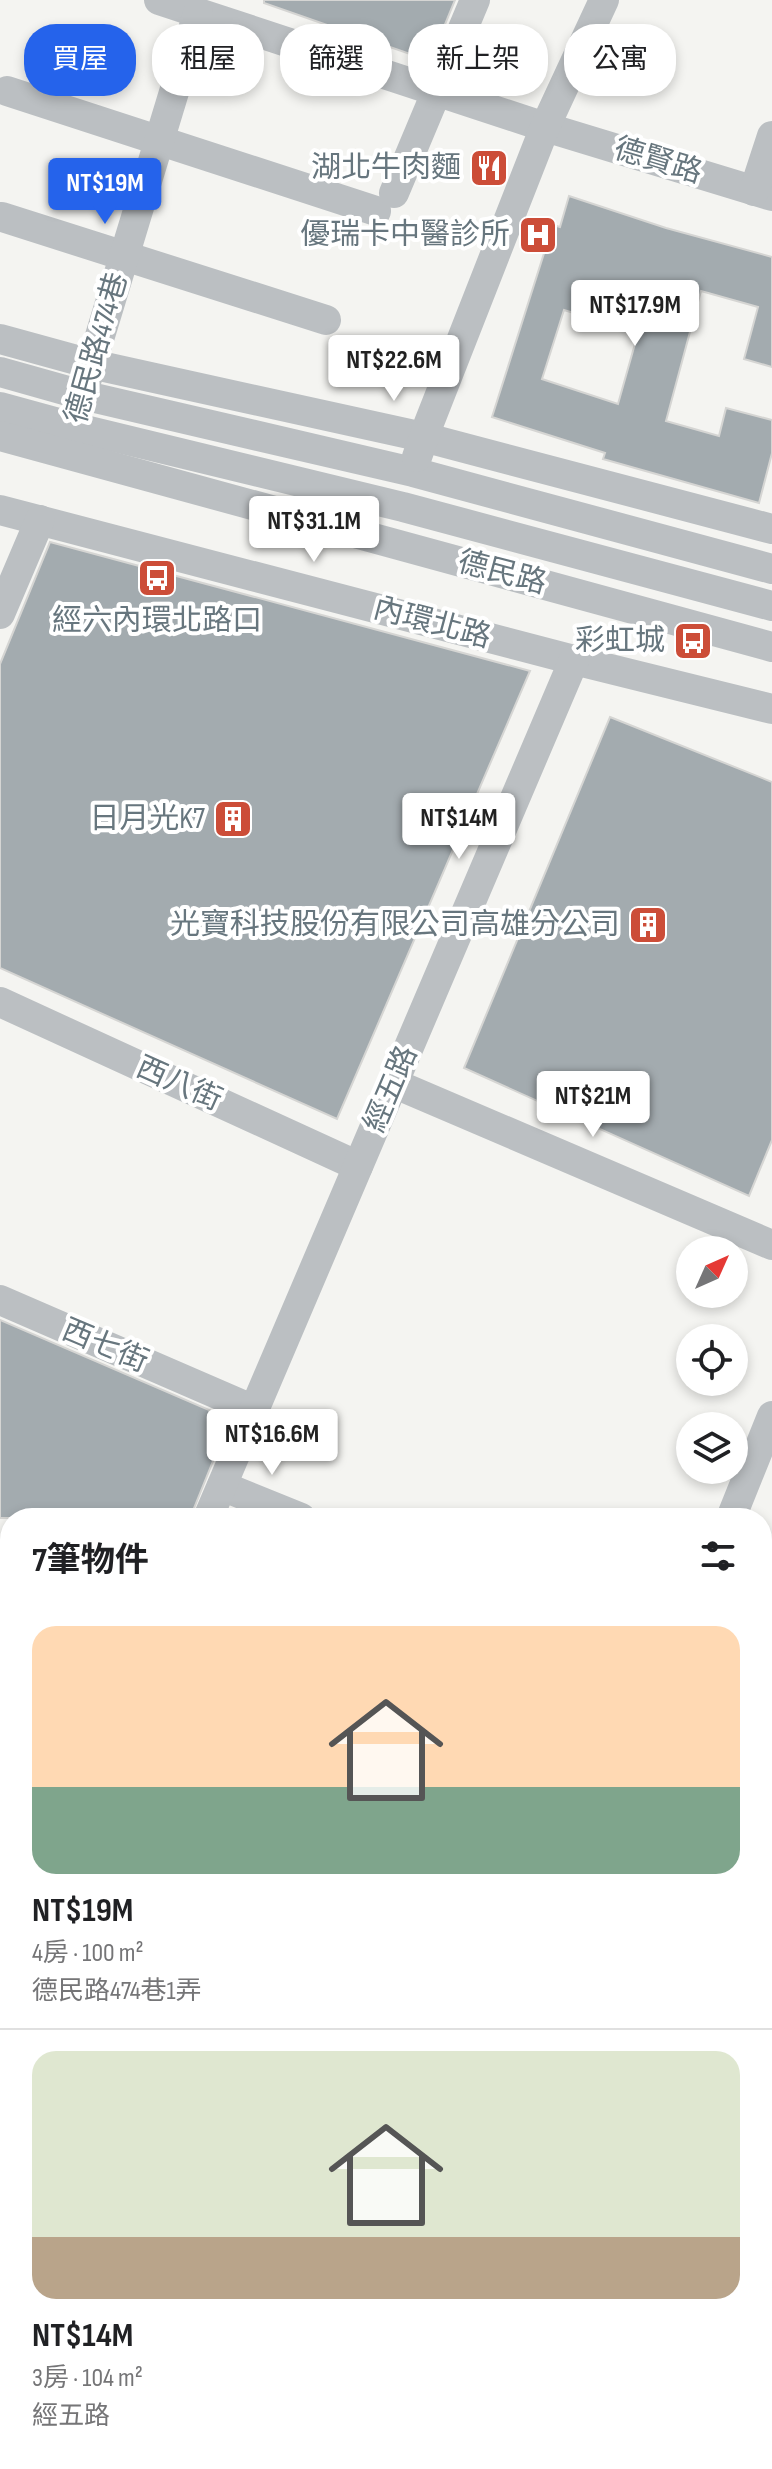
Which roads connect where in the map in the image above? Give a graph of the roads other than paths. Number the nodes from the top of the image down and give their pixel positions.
1 (159, 0) edge
2 (475, 0) edge
3 (604, 0) edge
4 (198, 13) junction
5 (465, 24) edge
6 (408, 82) edge
7 (7, 91) dead end
8 (435, 96) edge
9 (452, 96) edge
10 (545, 127) junction
11 (772, 136) edge
12 (159, 140) junction
13 (763, 194) edge
14 (2, 217) dead end
15 (124, 256) junction
16 (326, 320) dead end
17 (0, 339) edge
18 (91, 364) junction
19 (0, 372) edge
20 (82, 395) junction
21 (0, 407) edge
22 (0, 436) edge
23 (423, 437) junction
24 (70, 440) junction
25 (413, 472) junction
26 (403, 507) junction
27 (0, 510) edge
28 (40, 520) junction
29 (772, 529) edge
30 (389, 542) junction
31 (772, 569) edge
32 (772, 606) edge
33 (0, 614) edge
34 (772, 647) edge
35 (574, 660) junction
36 (772, 709) edge
37 (0, 1002) edge
38 (393, 1083) junction
39 (358, 1166) junction
40 (772, 1245) edge
41 (0, 1300) edge
42 (254, 1410) junction
43 (772, 1416) edge
44 (222, 1486) junction
45 (212, 1508) edge
46 (276, 1508) edge
47 (735, 1508) edge

1 - 4 street, 德賢路
2 - 5 street
3 - 10 street
4 - 6 street, 德賢路
4 - 12 street, 德民路474巷
7 - 12 street
8 - 12 street
9 - 10 street, 德賢路
10 - 13 street, 德賢路
10 - 23 street
11 - 13 street
12 - 15 street, 德民路474巷
14 - 15 street
15 - 16 street
15 - 18 street, 德民路474巷
17 - 18 street
18 - 20 street, 德民路474巷
18 - 23 street
19 - 20 street
20 - 24 street, 德民路474巷
20 - 25 street
21 - 24 street, 德民路
22 - 24 street, 德民路
23 - 25 street
23 - 29 street
24 - 26 street, 德民路
24 - 30 street, 德民路
25 - 26 street
25 - 31 street
26 - 30 street
26 - 32 street, 德民路
27 - 28 street, 內環北路
28 - 33 street
28 - 35 street, 內環北路
30 - 34 street, 德民路
35 - 36 street, 內環北路
35 - 38 street, 經五路
37 - 39 street, 西八街
38 - 39 street, 經五路
38 - 40 street
39 - 42 street, 經五路
41 - 42 street, 西七街
42 - 44 street, 經五路
43 - 47 street
44 - 45 street, 經五路
44 - 46 street

